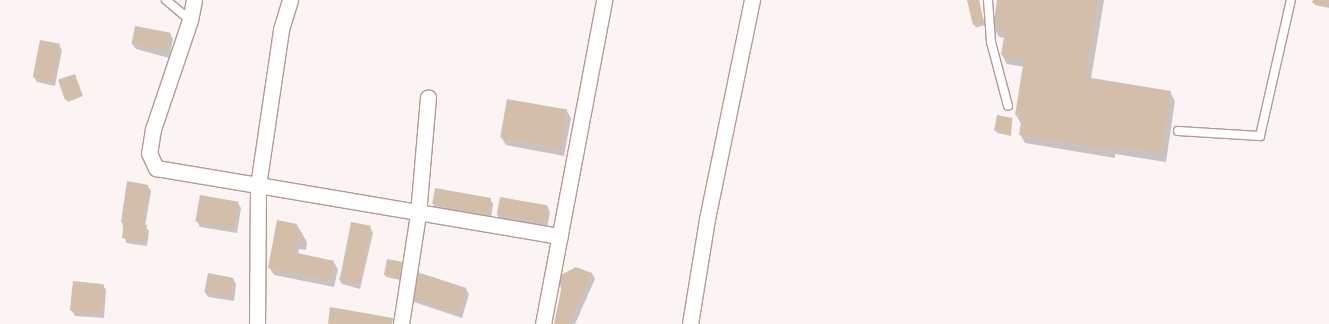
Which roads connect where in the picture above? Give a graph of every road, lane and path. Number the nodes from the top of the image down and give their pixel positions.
1 (166, 0) edge
2 (194, 0) edge
3 (290, 0) edge
4 (604, 0) edge
5 (752, 0) edge
6 (988, 0) edge
7 (1291, 0) edge
8 (190, 20) junction
9 (428, 97) dead end
10 (1008, 106) dead end
11 (1178, 131) dead end
12 (258, 185) junction
13 (418, 214) junction
14 (560, 236) junction
15 (256, 324) edge
16 (401, 324) edge
17 (543, 324) edge
18 (690, 324) edge

1 - 8 lane
2 - 8 street
3 - 12 street
4 - 14 street
5 - 18 street
6 - 10 lane
7 - 11 lane
8 - 12 street
9 - 13 street
12 - 13 street
12 - 15 street
13 - 14 street
13 - 16 street
14 - 17 street

